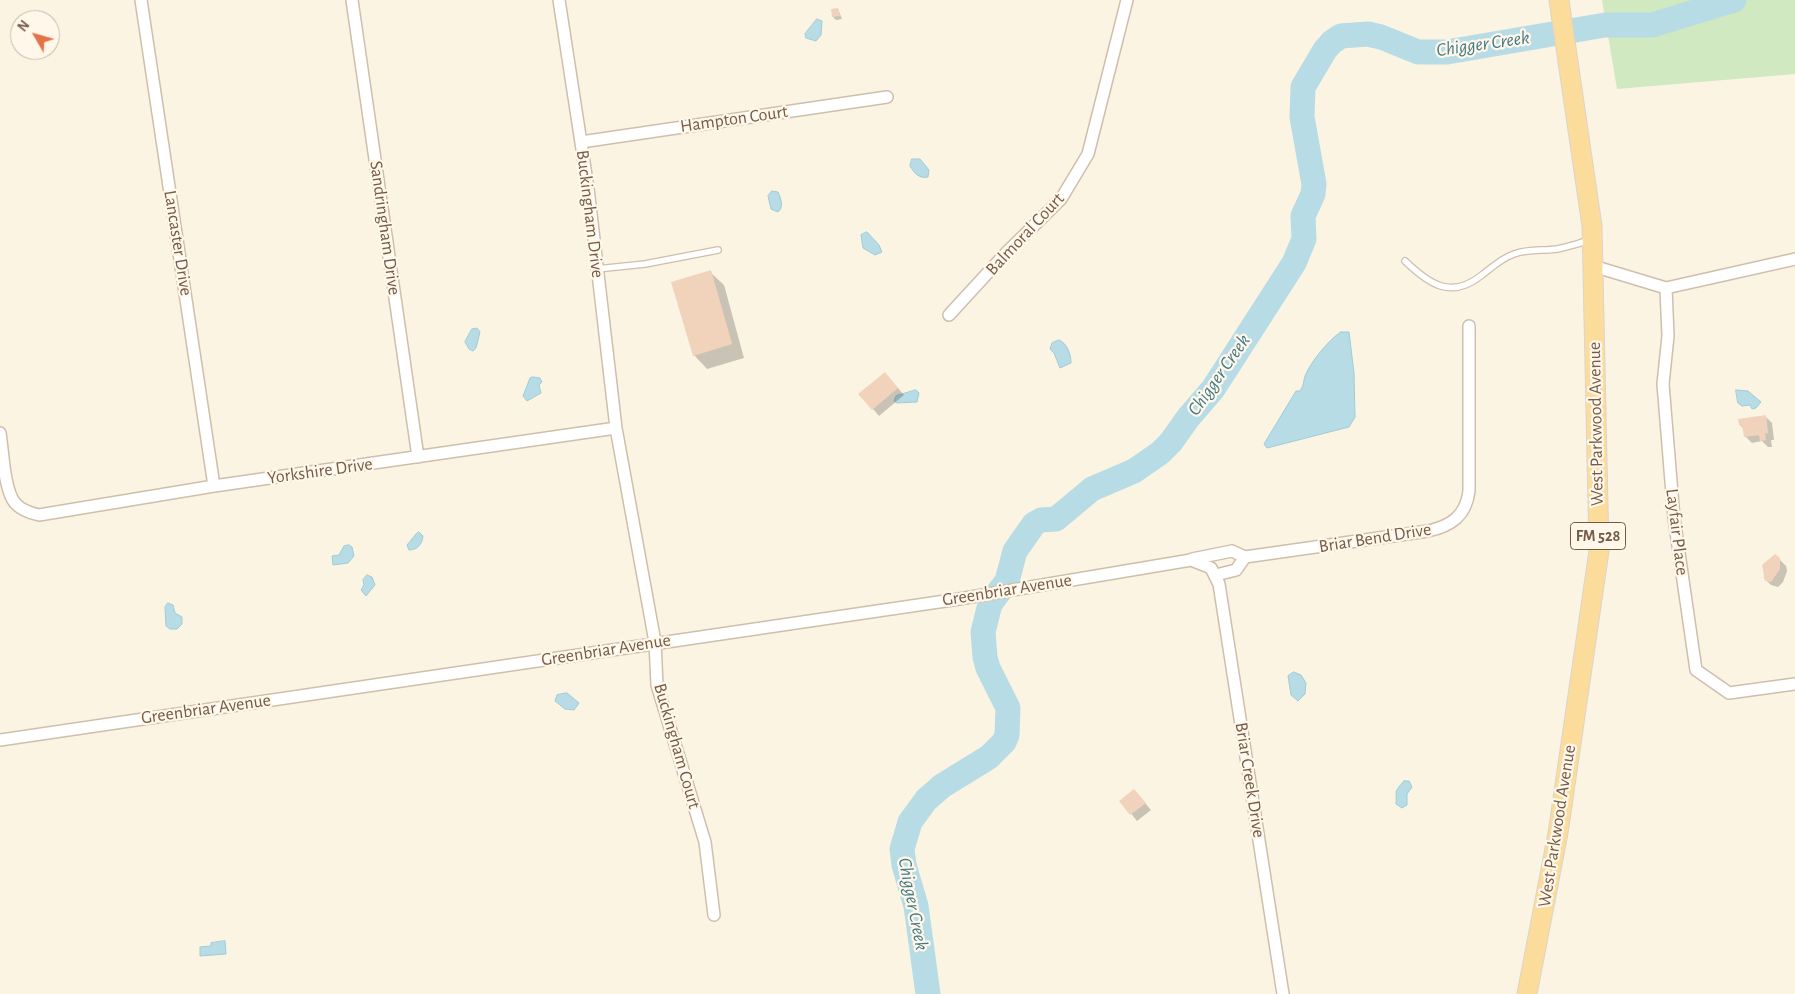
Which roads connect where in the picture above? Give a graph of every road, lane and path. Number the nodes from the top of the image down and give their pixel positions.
1 (141, 0) edge
2 (352, 0) edge
3 (560, 0) edge
4 (1127, 0) edge
5 (1559, 0) edge
6 (887, 97) dead end
7 (581, 142) junction
8 (1593, 240) junction
9 (718, 250) dead end
10 (1795, 259) edge
11 (1405, 261) dead end
12 (1593, 266) junction
13 (597, 269) junction
14 (1666, 288) junction
15 (949, 315) dead end
16 (1469, 326) dead end
17 (616, 428) junction
18 (0, 433) edge
19 (418, 457) junction
20 (214, 486) junction
21 (1245, 557) junction
22 (1183, 560) junction
23 (1214, 572) junction
24 (654, 642) junction
25 (1795, 684) edge
26 (0, 740) edge
27 (714, 915) dead end
28 (1283, 994) edge
29 (1527, 994) edge

1 - 20 street, Lancaster Drive
2 - 19 street, Sandringham Drive
3 - 7 street, Buckingham Drive
4 - 15 street, Balmoral Court
5 - 8 main road, West Parkwood Avenue / FM 528
6 - 7 street, Hampton Court
7 - 13 street, Buckingham Drive
8 - 11 lane
8 - 12 main road, West Parkwood Avenue / FM 528
9 - 13 lane
10 - 14 street
12 - 14 street
12 - 29 main road, West Parkwood Avenue / FM 528
13 - 17 street, Buckingham Drive
14 - 25 street, Layfair Place
16 - 21 street, Briar Bend Drive
17 - 19 street, Yorkshire Drive
17 - 24 street, Buckingham Court
18 - 20 street, Yorkshire Drive
19 - 20 street, Yorkshire Drive
21 - 22 street, Briar Bend Drive
21 - 23 street
22 - 23 street, Greenbriar Avenue
22 - 24 street, Greenbriar Avenue
23 - 28 street, Briar Creek Drive
24 - 26 street, Greenbriar Avenue
24 - 27 street, Buckingham Court

